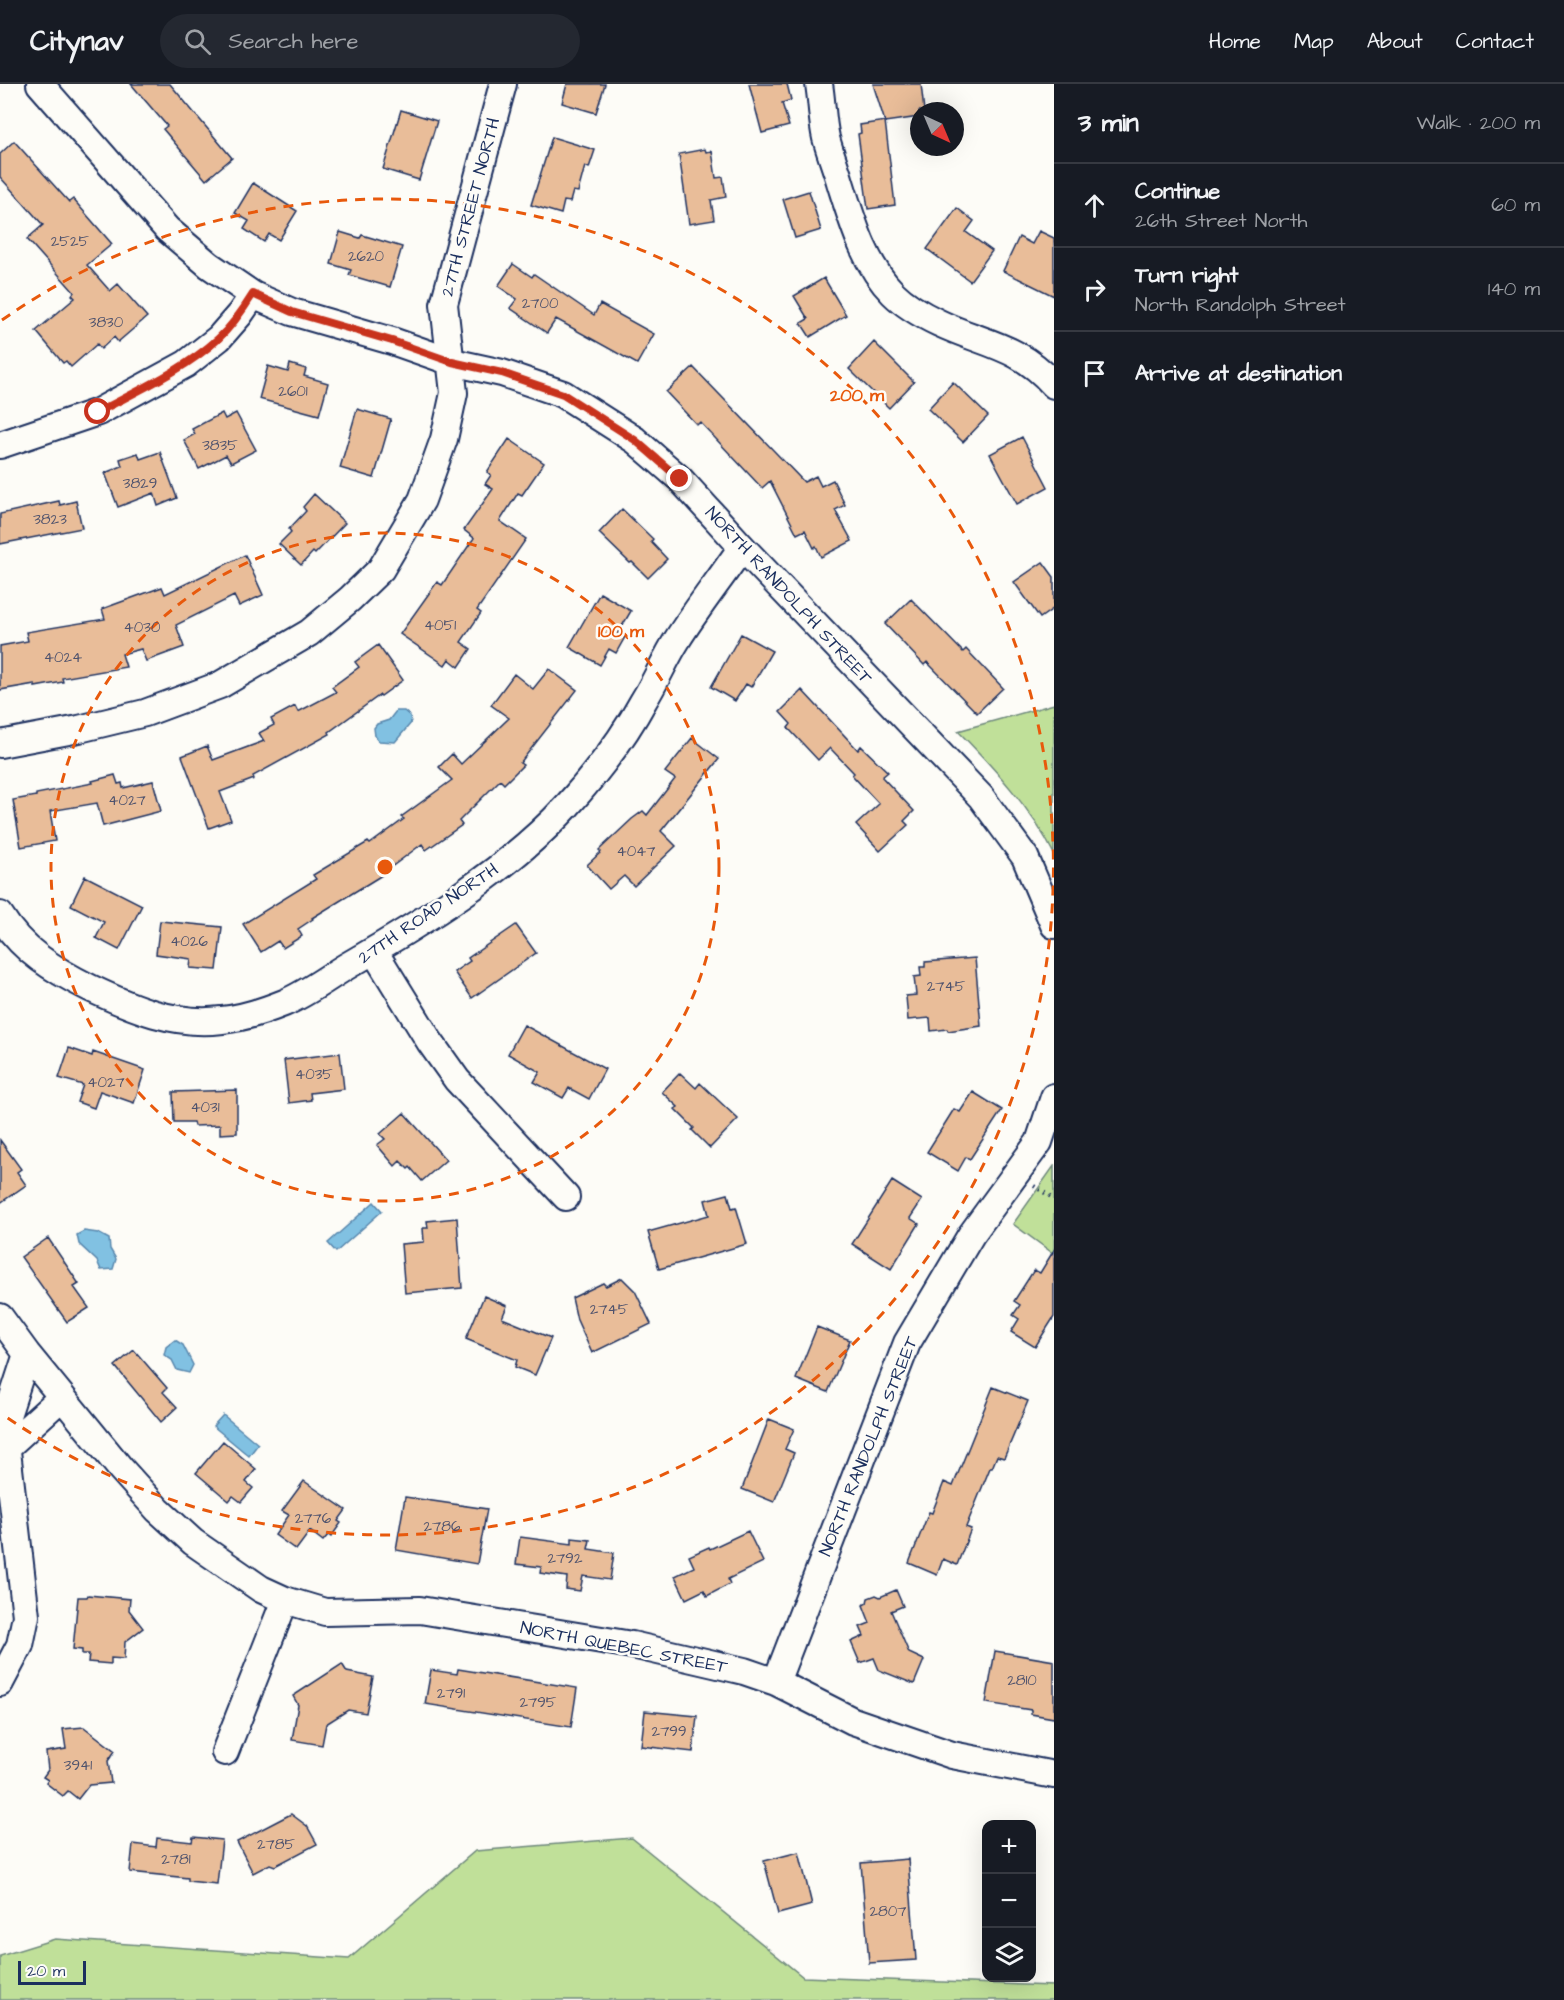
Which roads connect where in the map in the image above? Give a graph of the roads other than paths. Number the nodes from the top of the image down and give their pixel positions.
1 (40, 84) edge
2 (502, 84) edge
3 (819, 84) edge
4 (253, 294) junction
5 (452, 362) junction
6 (1054, 385) edge
7 (0, 445) edge
8 (742, 547) junction
9 (0, 744) edge
10 (0, 915) edge
11 (1054, 925) edge
12 (374, 951) junction
13 (1054, 1097) edge
14 (567, 1197) dead end
15 (0, 1317) edge
16 (27, 1354) junction
17 (62, 1397) junction
18 (6, 1448) junction
19 (285, 1600) junction
20 (776, 1682) junction
21 (0, 1683) edge
22 (225, 1752) dead end
23 (1054, 1775) edge

1 - 4 street, NORTH RANDOLPH STREET
2 - 5 street, 27TH STREET NORTH
3 - 6 street
4 - 5 street, NORTH RANDOLPH STREET
4 - 7 street
5 - 8 street, NORTH RANDOLPH STREET
5 - 9 street, 27TH STREET NORTH
8 - 11 street, NORTH RANDOLPH STREET
8 - 12 street, 27TH ROAD NORTH
10 - 12 street, 27TH ROAD NORTH
12 - 14 street
13 - 20 street, NORTH RANDOLPH STREET
15 - 16 street, NORTH QUEBEC STREET
16 - 17 street, NORTH QUEBEC STREET
16 - 18 street
17 - 18 street
17 - 19 street, NORTH QUEBEC STREET
18 - 21 street
19 - 20 street, NORTH QUEBEC STREET
19 - 22 street
20 - 23 street, NORTH QUEBEC STREET

